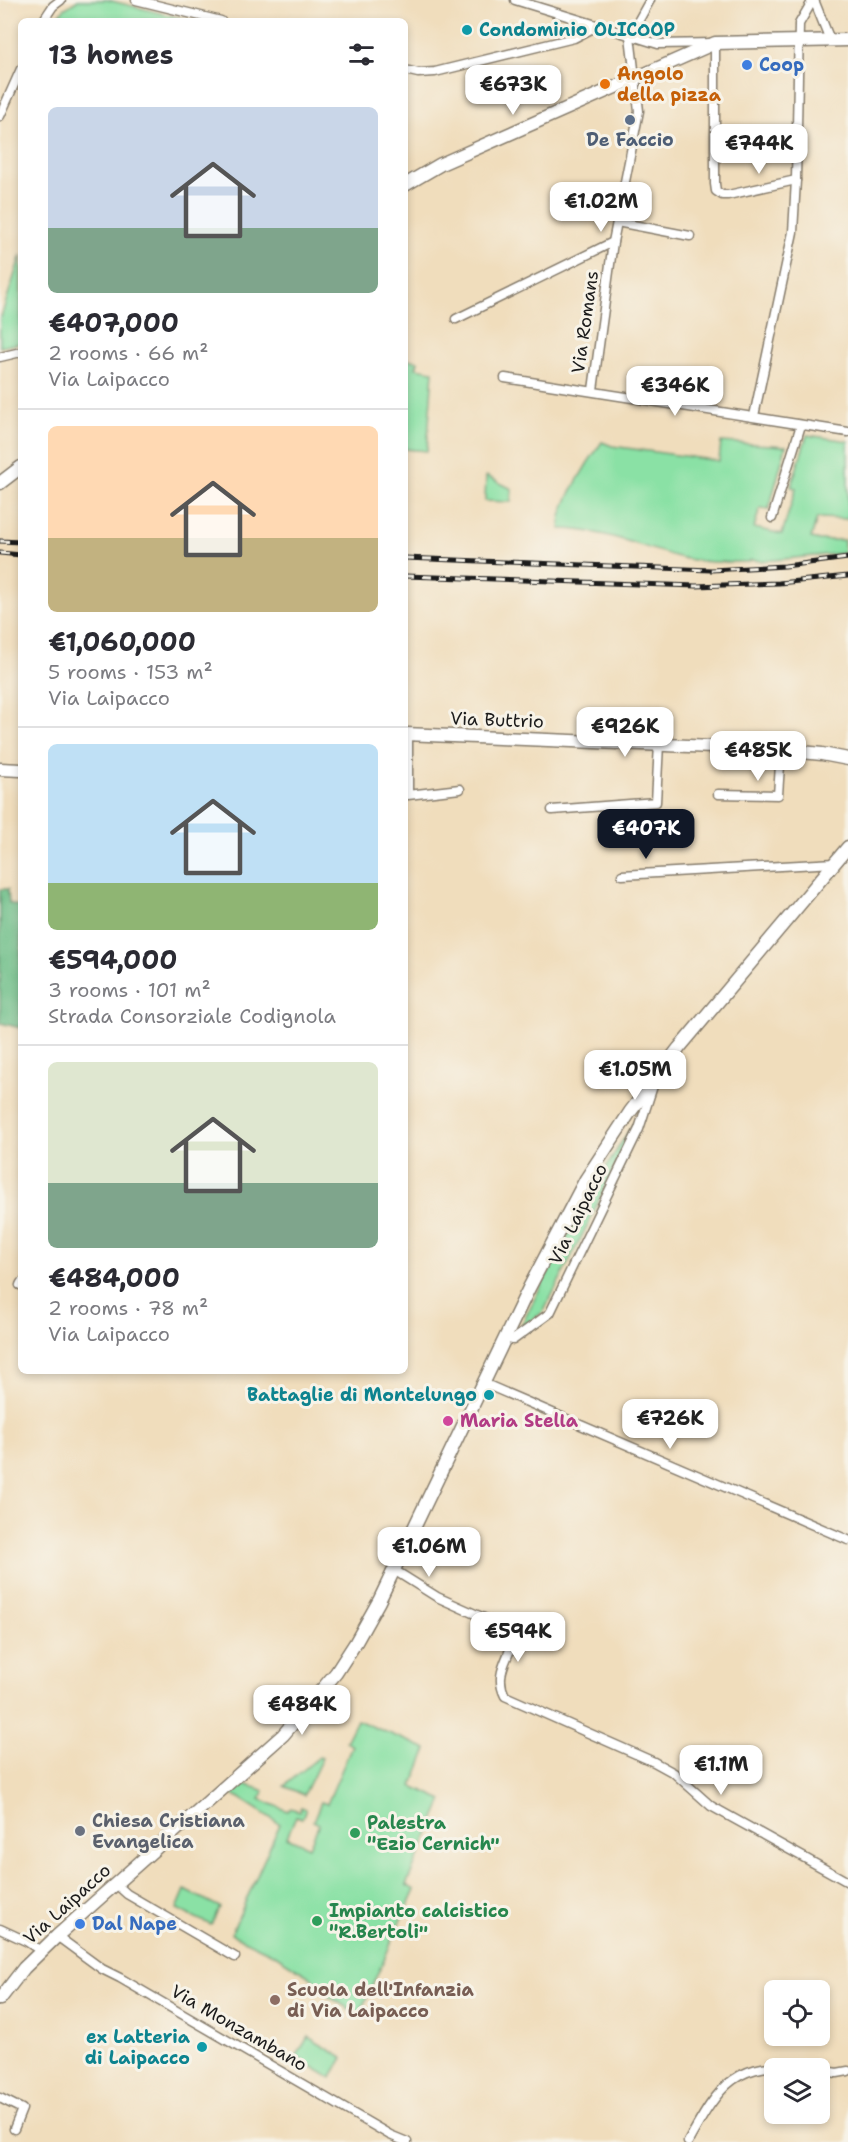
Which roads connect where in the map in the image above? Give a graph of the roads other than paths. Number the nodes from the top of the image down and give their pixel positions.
1 (61, 0) edge
2 (136, 0) edge
3 (515, 0) edge
4 (650, 0) edge
5 (813, 0) edge
6 (45, 18) edge
7 (209, 18) edge
8 (597, 26) junction
9 (630, 36) junction
10 (830, 40) junction
11 (848, 40) edge
12 (800, 41) junction
13 (715, 43) junction
14 (408, 71) edge
15 (18, 76) edge
16 (637, 78) junction
17 (0, 116) edge
18 (796, 180) junction
19 (408, 183) edge
20 (616, 222) junction
21 (690, 236) dead end
22 (613, 242) junction
23 (456, 319) dead end
24 (18, 353) edge
25 (0, 357) edge
26 (505, 378) dead end
27 (593, 390) junction
28 (754, 416) junction
29 (801, 425) junction
30 (848, 432) edge
31 (18, 469) edge
32 (0, 483) edge
33 (772, 518) dead end
34 (408, 734) edge
35 (659, 744) junction
36 (781, 750) junction
37 (848, 759) edge
38 (0, 770) edge
39 (18, 770) edge
40 (460, 789) dead end
41 (718, 794) dead end
42 (408, 795) edge
43 (552, 810) dead end
44 (848, 847) edge
45 (835, 862) junction
46 (622, 875) dead end
47 (655, 1080) junction
48 (504, 1338) junction
49 (483, 1383) junction
50 (848, 1540) edge
51 (394, 1570) junction
52 (848, 1882) edge
53 (116, 1884) junction
54 (0, 1929) edge
55 (57, 1936) junction
56 (41, 1951) junction
57 (235, 1957) dead end
58 (0, 1999) edge
59 (764, 2067) edge
60 (848, 2071) edge
61 (830, 2072) edge
62 (0, 2098) edge
63 (14, 2129) dead end
64 (407, 2142) edge
65 (688, 2142) edge

1 - 6 street
2 - 7 street
3 - 8 street
4 - 9 street
5 - 10 street
5 - 12 street
8 - 9 street
8 - 14 street
9 - 13 street
9 - 16 street, Via Romans
10 - 11 street
10 - 12 street
12 - 13 street
12 - 18 street
13 - 16 street
13 - 18 street
15 - 17 street
16 - 19 street
16 - 20 street, Via Romans
18 - 28 street
20 - 21 street
20 - 22 street, Via Romans
22 - 23 street
22 - 27 street, Via Romans
24 - 25 street
26 - 27 street
27 - 28 street
28 - 29 street
29 - 30 street
29 - 33 street
31 - 32 street
34 - 35 street, Via Buttrio
35 - 36 street, Via Buttrio
35 - 43 street
36 - 37 street, Via Buttrio
36 - 41 street
38 - 39 street
40 - 42 street
44 - 45 street, Via Laipacco
45 - 46 street
45 - 47 street, Via Laipacco
47 - 48 street, Via Laipacco
47 - 48 street, Via Laipacco
48 - 49 street, Via Laipacco
49 - 50 street
49 - 51 street, Via Laipacco
51 - 52 street
51 - 53 street, Via Laipacco
53 - 55 street, Via Laipacco
53 - 57 street
54 - 56 street
55 - 56 street, Via Laipacco
55 - 64 street, Via Monzambano
56 - 58 street, Via Laipacco
59 - 65 street
60 - 61 street
62 - 63 street

